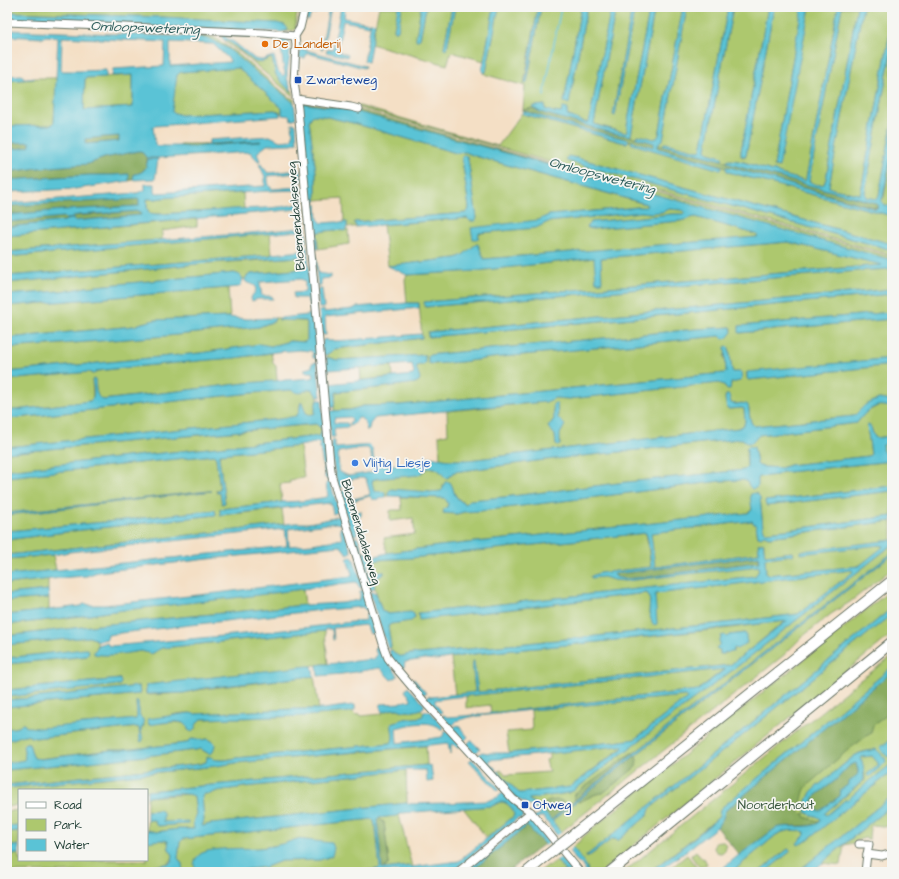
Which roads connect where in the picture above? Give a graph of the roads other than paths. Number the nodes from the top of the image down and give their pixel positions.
1 (305, 7) edge
2 (7, 22) edge
3 (295, 36) junction
4 (297, 104) junction
5 (359, 109) dead end
6 (892, 581) edge
7 (892, 642) edge
8 (534, 816) junction
9 (859, 844) dead end
10 (892, 853) edge
11 (866, 854) junction
12 (458, 872) edge
13 (527, 872) edge
14 (580, 872) edge
15 (610, 872) edge
16 (865, 872) edge

1 - 3 street
2 - 3 street
3 - 4 street, Bloemendaalseweg
4 - 5 street
4 - 8 street, Bloemendaalseweg
6 - 13 highway, bridge
7 - 15 highway
8 - 12 street
8 - 14 street, Bloemendaalseweg
9 - 11 street
10 - 11 street
11 - 16 street

